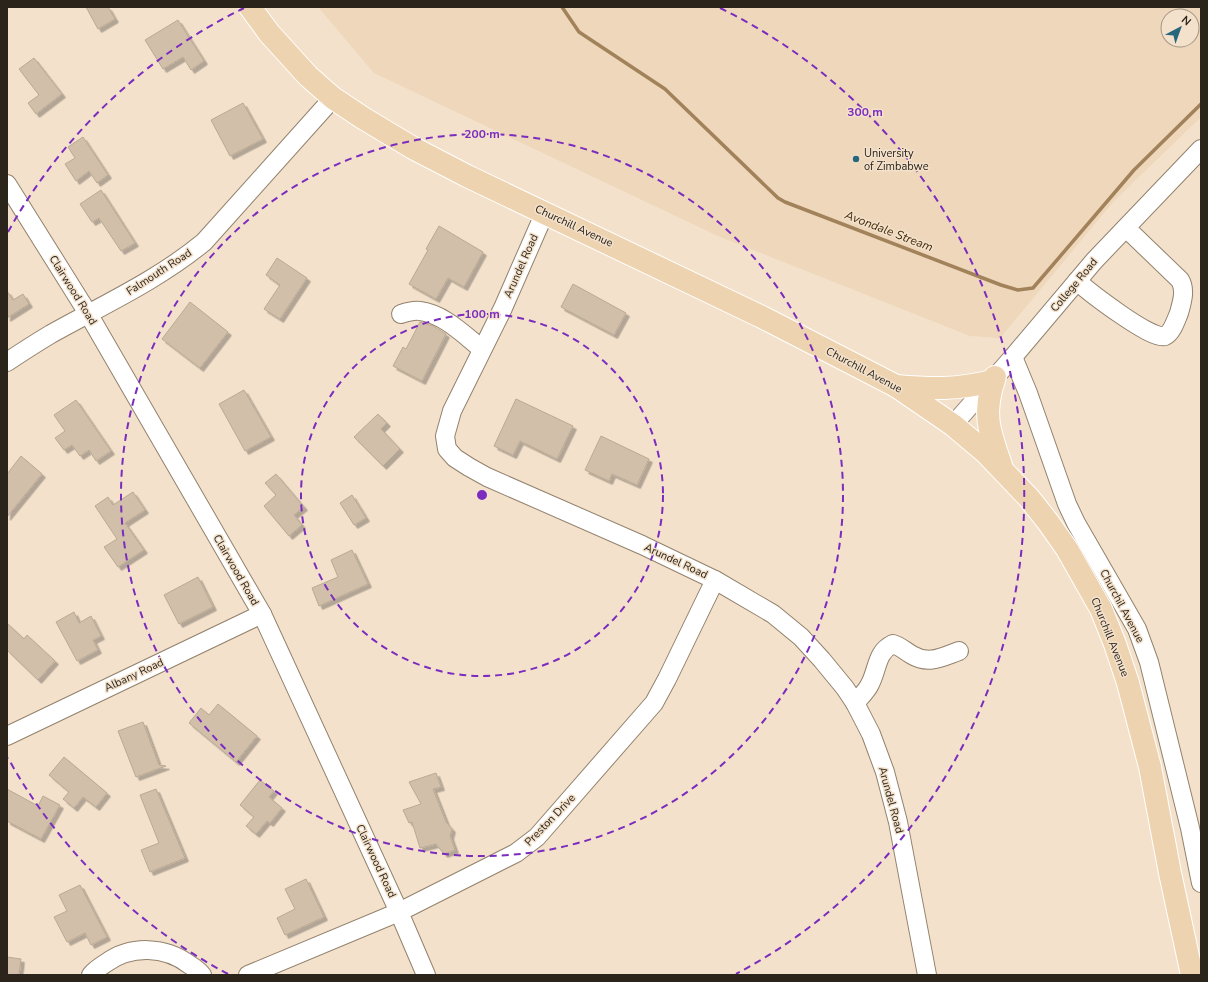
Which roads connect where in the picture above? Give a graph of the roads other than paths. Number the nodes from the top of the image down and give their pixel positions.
1 (250, 7) edge
2 (333, 98) junction
3 (1201, 149) edge
4 (7, 184) edge
5 (545, 212) junction
6 (1126, 228) junction
7 (1077, 281) junction
8 (401, 314) dead end
9 (88, 315) junction
10 (482, 349) junction
11 (1013, 357) junction
12 (7, 362) edge
13 (993, 379) junction
14 (896, 386) junction
15 (952, 425) junction
16 (1003, 471) junction
17 (715, 580) junction
18 (262, 614) junction
19 (959, 651) dead end
20 (855, 704) junction
21 (7, 736) edge
22 (1170, 873) junction
23 (1199, 875) edge
24 (399, 912) junction
25 (91, 975) edge
26 (202, 975) edge
27 (248, 975) edge
28 (426, 975) edge
29 (927, 975) edge
30 (1192, 975) edge

1 - 2 main road, Churchill Avenue
2 - 5 main road, Churchill Avenue
2 - 9 street, Falmouth Road
3 - 6 street, College Road
4 - 9 street, Clairwood Road
5 - 10 street, Arundel Road
5 - 14 main road, Churchill Avenue
6 - 7 street, College Road
6 - 7 street
7 - 11 street, College Road
8 - 10 street
9 - 12 street, Falmouth Road
9 - 18 street, Clairwood Road
10 - 17 street, Arundel Road
11 - 13 street, College Road
11 - 23 street, Churchil Avenue
13 - 14 main road
13 - 15 street, College Road
13 - 16 main road
14 - 15 main road, Churchill Avenue
15 - 16 main road, Churchill Avenue
16 - 22 main road, Churchill Avenue
17 - 20 street, Arundel Road
17 - 24 street, Preston Drive
18 - 21 street, Albany Road
18 - 24 street, Clairwood Road
19 - 20 street
20 - 29 street, Arundel Road
22 - 23 street, Churchil Avenue
22 - 30 main road, Churchill Avenue
24 - 27 street, Preston Drive
24 - 28 street, Clairwood Road
25 - 26 street

